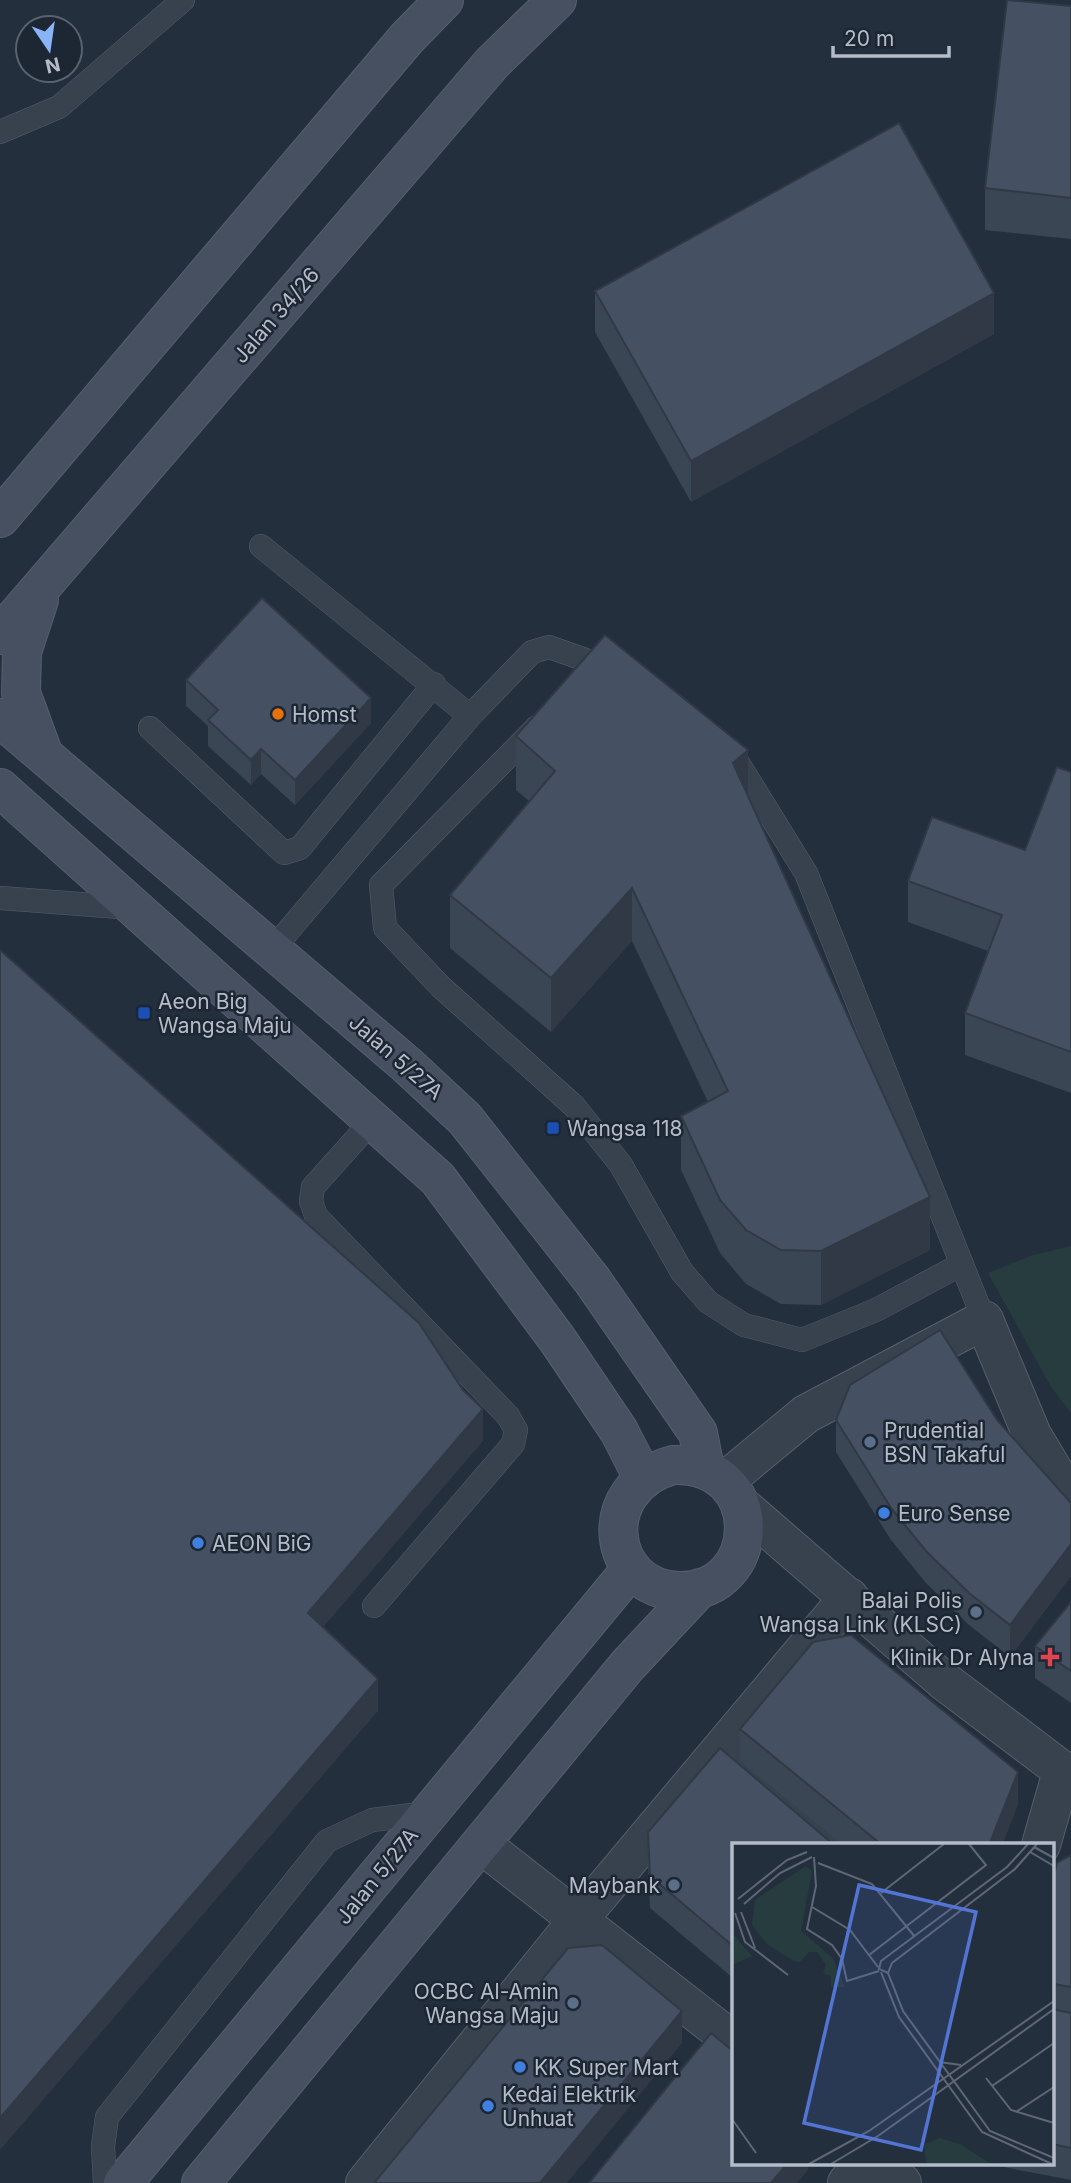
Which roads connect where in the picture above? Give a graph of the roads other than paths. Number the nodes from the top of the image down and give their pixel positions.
1 (183, 0) edge
2 (444, 0) edge
3 (557, 0) edge
4 (0, 132) edge
5 (0, 519) edge
6 (261, 546) dead end
7 (43, 588) junction
8 (0, 635) edge
9 (593, 671) junction
10 (620, 674) edge
11 (434, 684) junction
12 (574, 691) edge
13 (554, 710) edge
14 (470, 716) junction
15 (0, 718) edge
16 (150, 728) dead end
17 (723, 738) edge
18 (44, 756) junction
19 (8, 799) edge
20 (0, 898) edge
21 (136, 908) junction
22 (272, 950) junction
23 (374, 1119) junction
24 (961, 1264) junction
25 (984, 1320) junction
26 (643, 1478) junction
27 (724, 1485) junction
28 (1071, 1500) edge
29 (631, 1569) junction
30 (700, 1588) junction
31 (849, 1597) junction
32 (374, 1606) dead end
33 (724, 1750) junction
34 (1066, 1774) edge
35 (428, 1813) junction
36 (836, 1843) edge
37 (1042, 1843) edge
38 (481, 1844) junction
39 (578, 1920) junction
40 (723, 2044) edge
41 (860, 2166) edge
42 (880, 2166) edge
43 (105, 2183) edge
44 (123, 2183) edge
45 (201, 2183) edge
46 (365, 2183) edge
47 (847, 2183) edge
48 (902, 2183) edge

1 - 4 lane
2 - 5 street
3 - 7 street, Jalan 34/26
6 - 11 lane
7 - 8 street, Jalan 34/26
7 - 18 street
9 - 10 lane
9 - 12 lane
9 - 14 lane
11 - 14 lane
11 - 16 lane
13 - 24 lane
14 - 22 lane
15 - 18 street, Jalan 5/27A
17 - 24 lane
18 - 22 street, Jalan 5/27A
19 - 21 street
20 - 21 lane
21 - 23 street
22 - 27 street, Jalan 5/27A
23 - 26 street
23 - 32 lane
24 - 25 lane
25 - 27 street
25 - 28 street
26 - 27 street
26 - 29 street
27 - 30 street
27 - 31 street
29 - 30 street
29 - 35 street, Jalan 5/27A
30 - 38 street
31 - 33 street
31 - 34 street
33 - 36 lane
33 - 39 street
34 - 37 street
35 - 43 lane
35 - 44 street, Jalan 5/27A
38 - 39 street
38 - 45 street
39 - 40 street
39 - 46 street
41 - 47 street
42 - 48 street

